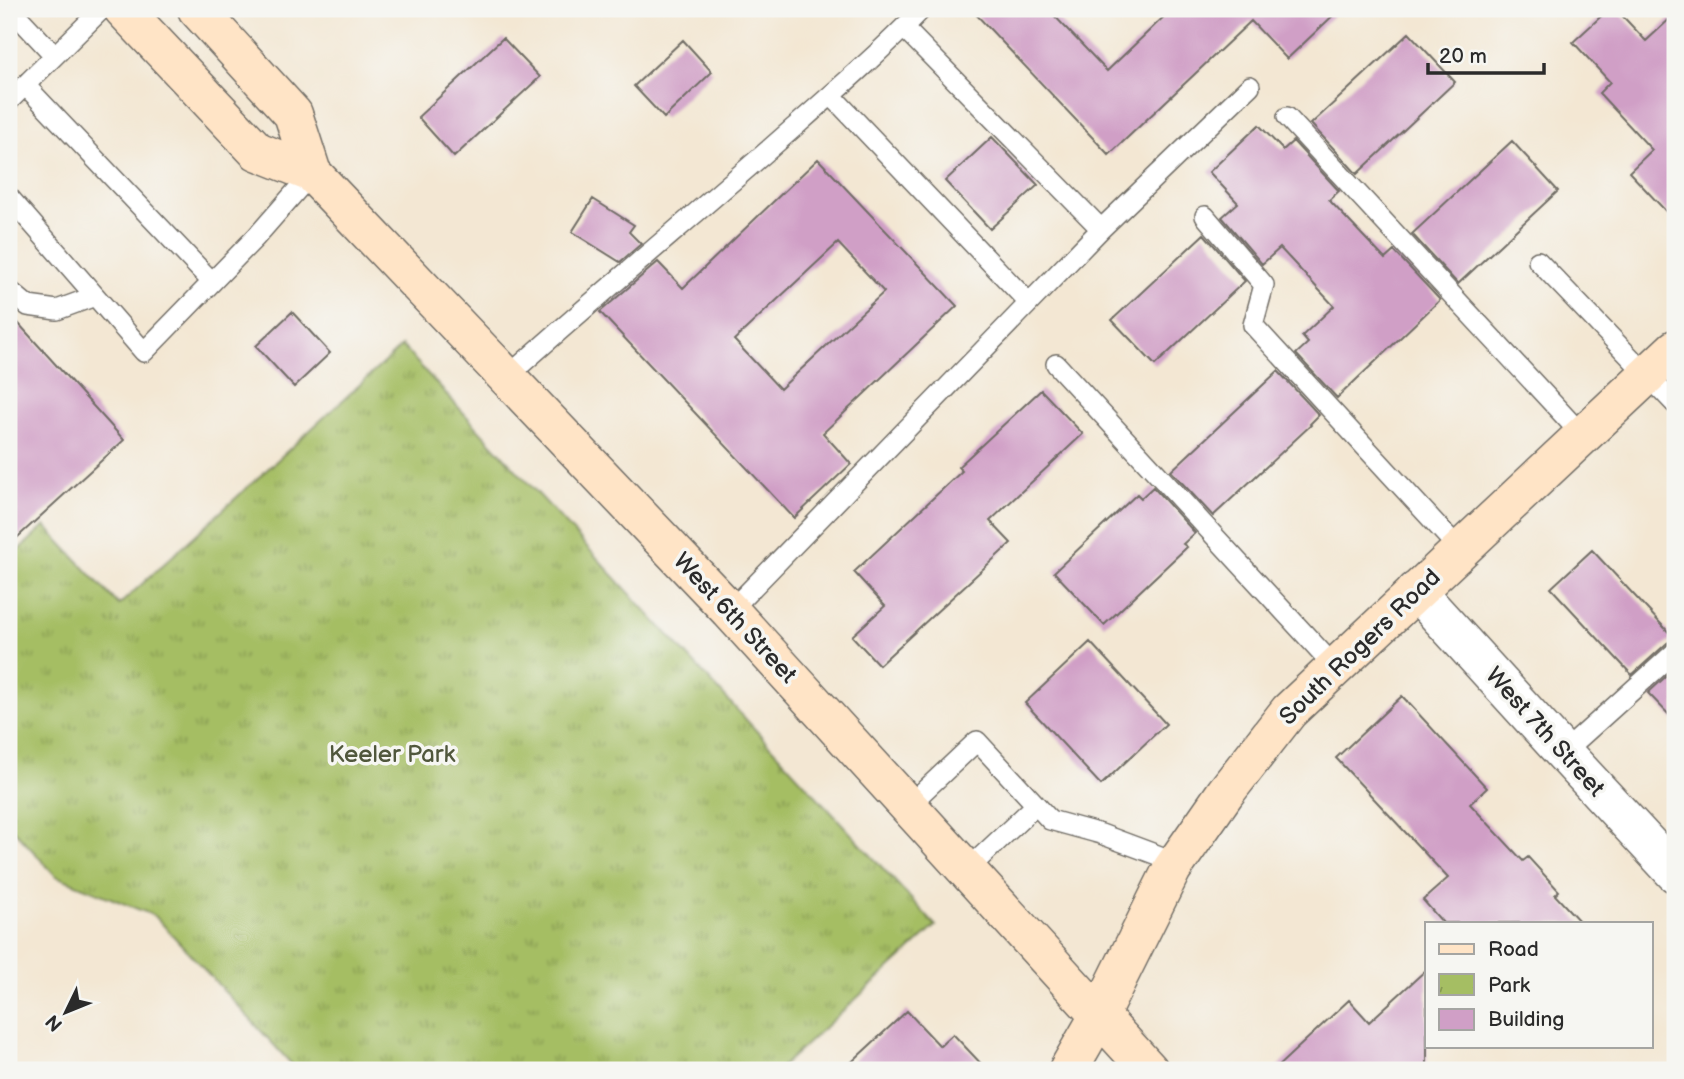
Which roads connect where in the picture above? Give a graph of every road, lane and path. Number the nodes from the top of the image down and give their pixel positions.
1 (102, 9) edge
2 (123, 9) edge
3 (197, 9) edge
4 (922, 9) edge
5 (11, 12) edge
6 (904, 28) junction
7 (54, 55) junction
8 (25, 85) junction
9 (1250, 86) dead end
10 (831, 95) junction
11 (9, 101) edge
12 (1287, 117) dead end
13 (312, 173) junction
14 (9, 197) edge
15 (1205, 216) dead end
16 (1101, 229) junction
17 (1538, 261) dead end
18 (212, 282) junction
19 (9, 290) edge
20 (95, 296) junction
21 (1029, 303) junction
22 (1675, 349) edge
23 (1056, 364) dead end
24 (1647, 375) junction
25 (507, 377) junction
26 (1675, 404) edge
27 (1583, 436) junction
28 (1460, 550) junction
29 (1416, 591) junction
30 (730, 611) junction
31 (1675, 652) edge
32 (1335, 667) junction
33 (1563, 753) junction
34 (1036, 805) junction
35 (908, 806) junction
36 (1176, 862) junction
37 (1674, 868) edge
38 (966, 871) junction
39 (1099, 1016) junction
40 (1068, 1070) edge
41 (1149, 1070) edge

1 - 7 lane
2 - 13 street, West 6th Street
3 - 13 street, West 6th Street
4 - 6 lane
5 - 7 lane
6 - 10 lane
6 - 16 lane
7 - 8 lane
8 - 11 lane
8 - 18 lane
9 - 16 lane
10 - 21 lane
10 - 25 lane
12 - 27 lane
13 - 18 lane
13 - 25 street, West 6th Street
14 - 20 lane
15 - 28 lane
16 - 21 lane
17 - 24 lane
18 - 20 lane
19 - 20 lane
21 - 30 lane
22 - 24 street, South Rogers Road
23 - 32 lane
24 - 26 lane
24 - 27 street, South Rogers Road
25 - 30 street, West 6th Street
27 - 28 street, South Rogers Road
28 - 29 street, South Rogers Road
29 - 32 street, South Rogers Road
29 - 33 street, West 7th Street
30 - 35 street, West 6th Street
31 - 33 lane
32 - 36 street, South Rogers Road
33 - 37 street, West 7th Street
34 - 35 lane
34 - 36 lane
34 - 38 lane
35 - 38 street, West 6th Street
36 - 39 street, South Rogers Road
38 - 39 street, West 6th Street
39 - 40 street, South Rogers Road
39 - 41 street, West 6th Street

